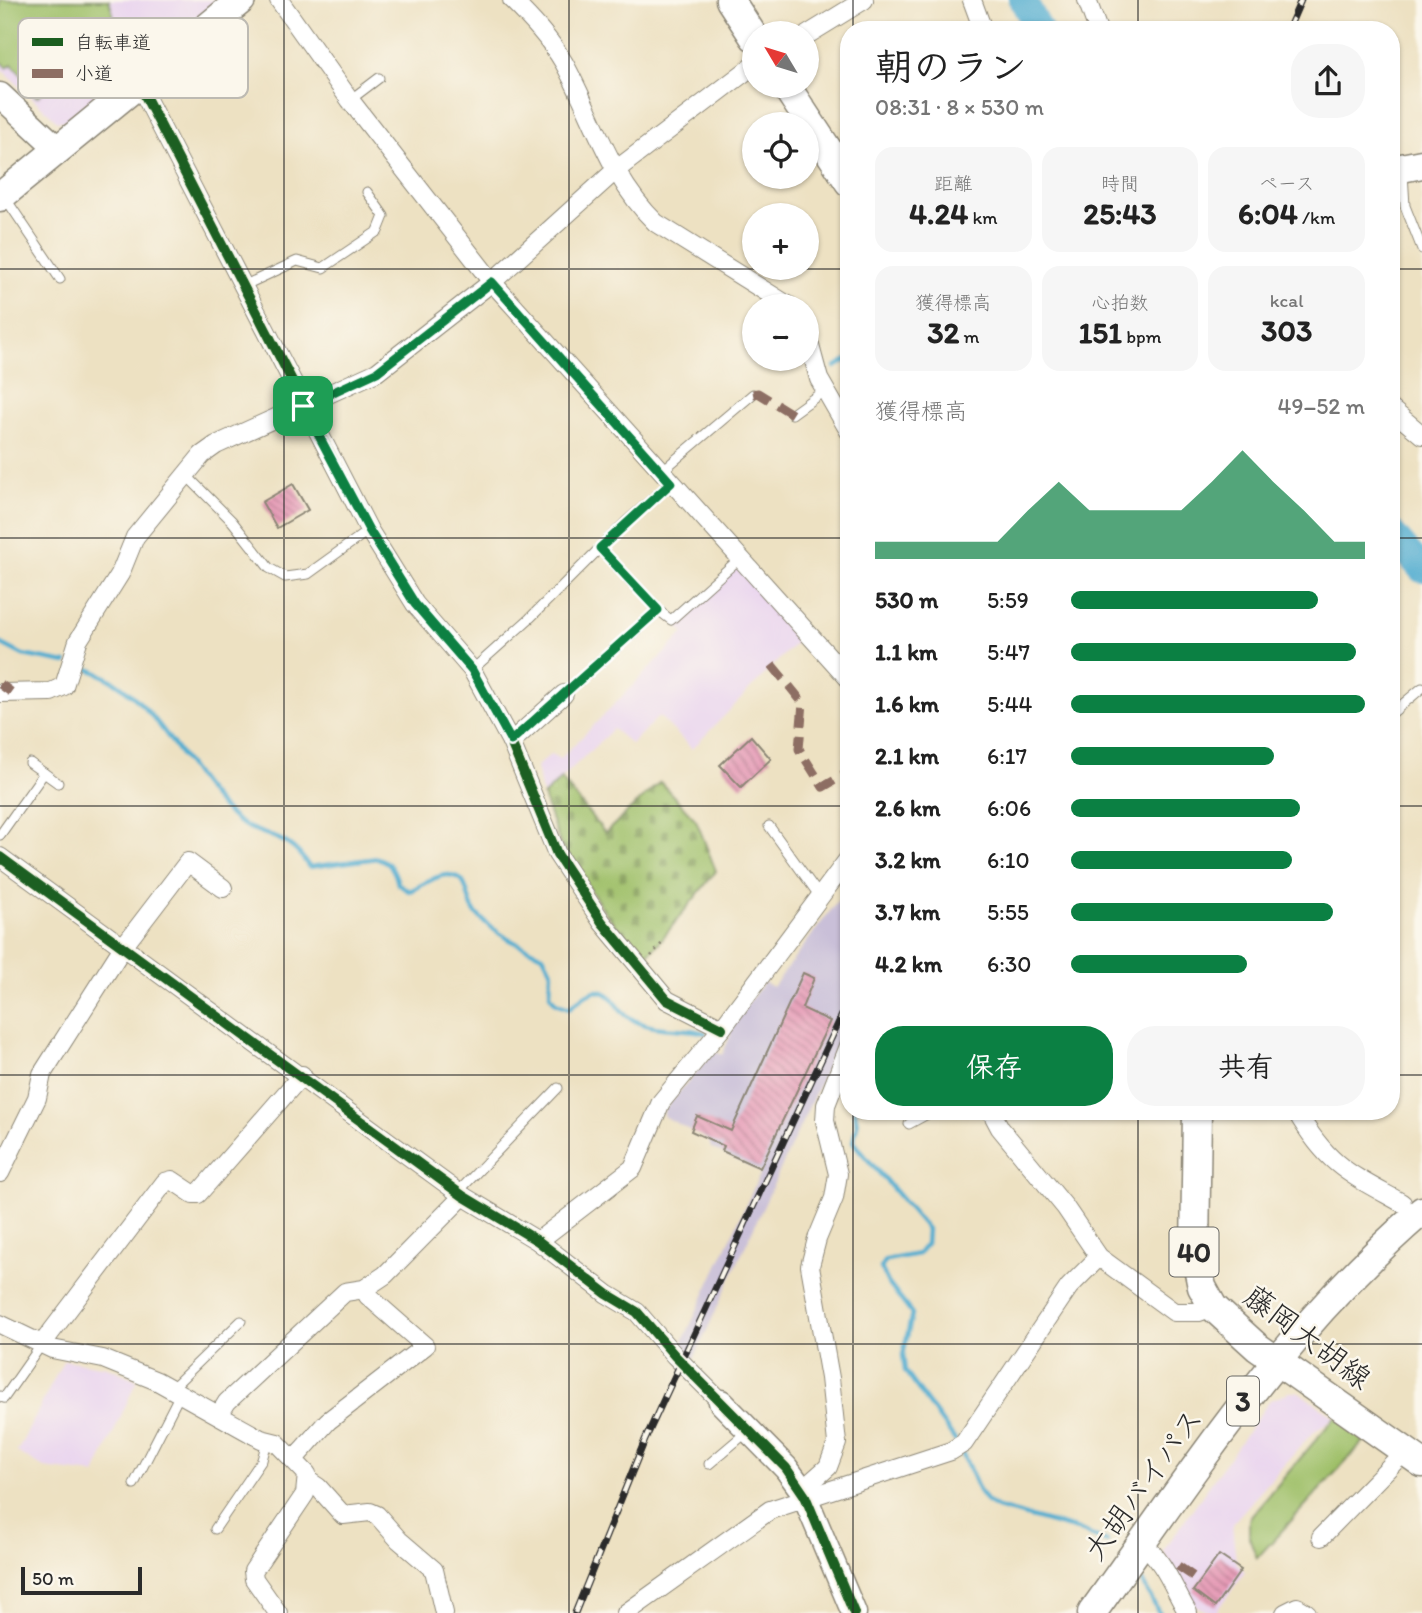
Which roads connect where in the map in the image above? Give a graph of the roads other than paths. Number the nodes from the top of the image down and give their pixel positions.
1 (242, 0) edge
2 (279, 0) edge
3 (512, 0) edge
4 (730, 0) edge
5 (864, 0) edge
6 (972, 0) edge
7 (1087, 0) edge
8 (220, 18) edge
9 (744, 21) edge
10 (980, 21) edge
11 (1095, 21) edge
12 (819, 28) edge
13 (742, 74) edge
14 (379, 78) dead end
15 (0, 95) edge
16 (122, 98) edge
17 (146, 98) edge
18 (794, 98) edge
19 (349, 100) junction
20 (58, 149) junction
21 (1405, 167) edge
22 (840, 168) edge
23 (616, 170) junction
24 (367, 192) dead end
25 (2, 196) edge
26 (1422, 249) edge
27 (60, 279) dead end
28 (492, 282) junction
29 (243, 286) junction
30 (770, 294) edge
31 (819, 371) edge
32 (825, 390) junction
33 (753, 394) dead end
34 (303, 406) junction
35 (792, 414) dead end
36 (840, 416) edge
37 (1400, 417) edge
38 (1422, 435) edge
39 (185, 474) junction
40 (667, 477) junction
41 (369, 530) junction
42 (600, 548) junction
43 (739, 559) junction
44 (658, 610) junction
45 (840, 669) edge
46 (472, 670) junction
47 (1422, 688) edge
48 (0, 693) edge
49 (564, 694) joint
50 (1400, 706) edge
51 (511, 741) junction
52 (30, 763) dead end
53 (44, 773) junction
54 (58, 783) dead end
55 (769, 826) dead end
56 (0, 835) edge
57 (0, 857) edge
58 (840, 871) edge
59 (223, 888) dead end
60 (821, 899) junction
61 (123, 947) junction
62 (722, 1028) junction
63 (840, 1069) edge
64 (302, 1075) junction
65 (558, 1088) dead end
66 (916, 1120) edge
67 (996, 1120) edge
68 (1197, 1120) edge
69 (1301, 1120) edge
70 (909, 1124) dead end
71 (0, 1174) edge
72 (461, 1194) junction
73 (1412, 1207) edge
74 (538, 1241) junction
75 (1099, 1257) junction
76 (364, 1289) junction
77 (1213, 1307) junction
78 (241, 1321) dead end
79 (0, 1324) edge
80 (42, 1344) junction
81 (1275, 1360) junction
82 (176, 1392) junction
83 (0, 1396) edge
84 (721, 1402) joint
85 (219, 1415) junction
86 (749, 1430) junction
87 (267, 1441) junction
88 (1414, 1456) edge
89 (294, 1458) junction
90 (709, 1464) dead end
91 (309, 1481) junction
92 (134, 1484) dead end
93 (803, 1493) junction
94 (215, 1529) dead end
95 (1321, 1537) dead end
96 (1142, 1543) junction
97 (278, 1613) edge
98 (444, 1613) edge
99 (626, 1613) edge
100 (854, 1613) edge
101 (1092, 1613) edge
102 (1188, 1613) edge
103 (1285, 1613) edge
104 (1307, 1613) edge

1 - 8 main road
2 - 19 street
3 - 23 street
4 - 9 main road
5 - 12 street
6 - 10 street
7 - 11 street
13 - 23 street
14 - 19 lane
15 - 20 street
16 - 20 main road
17 - 29 street
18 - 22 main road
19 - 28 street
20 - 25 main road
21 - 26 lane
23 - 28 street
23 - 30 street
24 - 29 lane
25 - 27 lane
28 - 34 street
28 - 40 street
29 - 34 street
31 - 32 street
32 - 35 lane
32 - 36 street
33 - 40 lane
34 - 39 street
34 - 41 street
37 - 38 street
39 - 41 lane
39 - 48 street
40 - 42 lane
40 - 43 street
41 - 46 street
42 - 44 lane
42 - 46 lane
43 - 44 lane
43 - 45 street
44 - 49 lane
46 - 51 street
47 - 50 lane
49 - 51 street
51 - 62 street
52 - 53 lane
53 - 54 lane
53 - 56 lane
55 - 60 lane
57 - 61 street
58 - 60 street
59 - 61 street
60 - 62 street
61 - 64 street
61 - 71 street
62 - 74 street
63 - 93 street
64 - 72 street
64 - 80 street
65 - 72 lane
66 - 70 lane
67 - 75 street
68 - 77 main road, 藤岡大胡線 / 40
69 - 73 street
72 - 74 street
72 - 76 street
73 - 81 main road, 大胡バイパス / 3
74 - 84 street
75 - 77 street
75 - 93 street
76 - 85 street
76 - 89 street
77 - 81 main road, 藤岡大胡線 / 40
78 - 82 lane
79 - 80 street
80 - 82 street
80 - 83 lane
81 - 88 main road, 藤岡大胡線 / 40
81 - 96 main road, 大胡バイパス / 3
82 - 85 street
82 - 92 lane
84 - 86 street
85 - 87 street
86 - 90 lane
86 - 93 street
87 - 89 street
87 - 94 lane
88 - 95 street
89 - 91 street
91 - 97 street
91 - 98 street
93 - 99 street
93 - 100 street
96 - 101 main road, 大胡バイパス / 3
96 - 102 street
103 - 104 street

